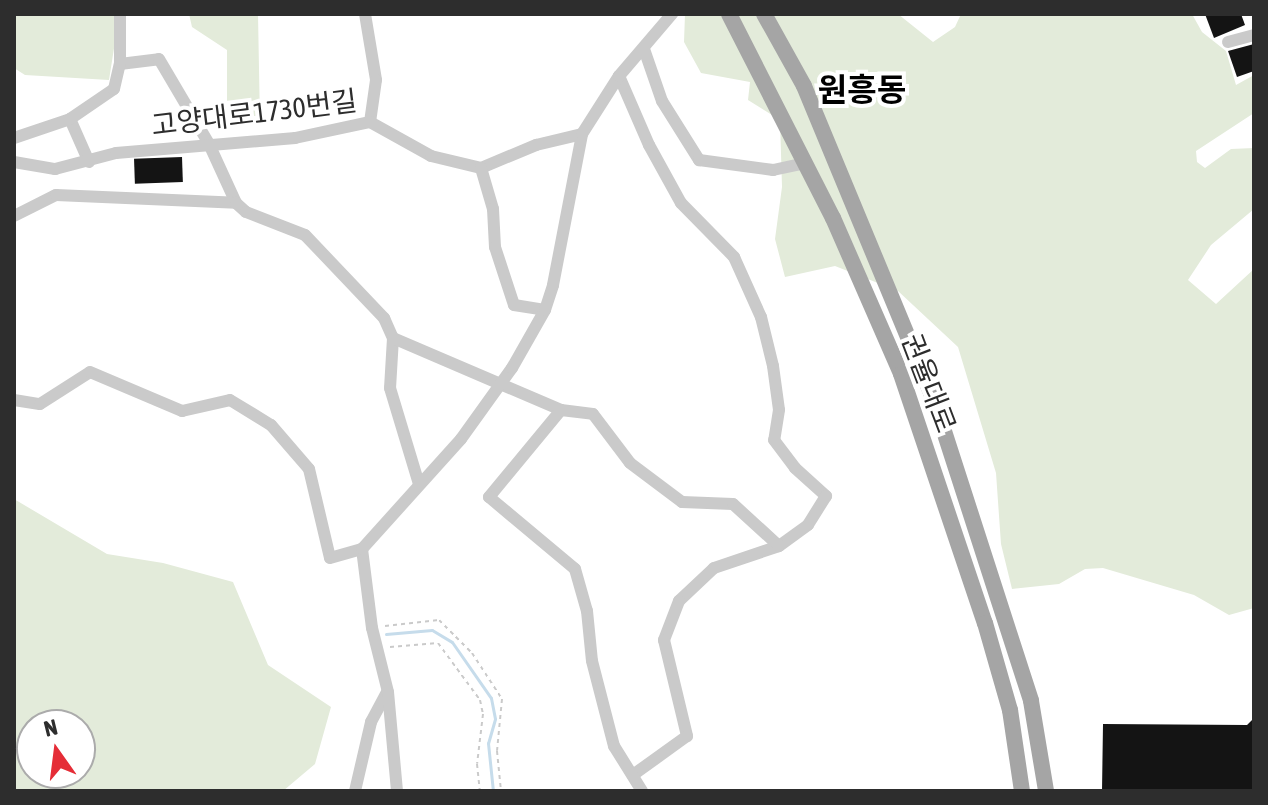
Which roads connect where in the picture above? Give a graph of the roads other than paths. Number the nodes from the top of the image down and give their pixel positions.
1 (120, 14) edge
2 (365, 14) edge
3 (672, 14) edge
4 (729, 14) edge
5 (764, 14) edge
6 (1254, 35) edge
7 (1228, 42) dead end
8 (644, 49) junction
9 (120, 64) junction
10 (619, 76) junction
11 (70, 119) junction
12 (370, 122) junction
13 (582, 134) junction
14 (14, 138) edge
15 (209, 144) junction
16 (14, 162) edge
17 (89, 162) junction
18 (806, 163) junction
19 (481, 168) junction
20 (236, 203) junction
21 (14, 216) edge
22 (545, 310) junction
23 (393, 338) junction
24 (501, 385) junction
25 (14, 400) edge
26 (561, 410) junction
27 (419, 484) junction
28 (779, 546) junction
29 (362, 549) junction
30 (388, 692) junction
31 (1017, 758) junction
32 (633, 775) junction
33 (355, 791) edge
34 (397, 791) edge
35 (642, 791) edge
36 (1008, 791) edge
37 (1022, 791) edge
38 (1046, 791) edge

1 - 9 street
2 - 12 street
3 - 8 street
4 - 18 main road, 권율대로
5 - 38 main road, 권율대로
6 - 7 street
8 - 10 street
8 - 18 street
9 - 11 street
9 - 15 street
10 - 13 street
10 - 28 street
11 - 14 street
11 - 17 street
12 - 15 street, 고양대로1730번길
12 - 19 street, 고양대로1730번길
13 - 19 street
13 - 22 street
15 - 17 street, 고양대로1730번길
15 - 20 street
16 - 17 street, 고양대로1730번길
18 - 31 main road, 권율대로
19 - 22 street
20 - 21 street
20 - 23 street
22 - 24 street
23 - 24 street
23 - 27 street
24 - 26 street
24 - 27 street
25 - 29 street
26 - 28 street
26 - 32 street
27 - 29 street
28 - 32 street
29 - 30 street
30 - 33 street
30 - 34 street
31 - 36 main road
31 - 37 main road, 권율대로
32 - 35 street

